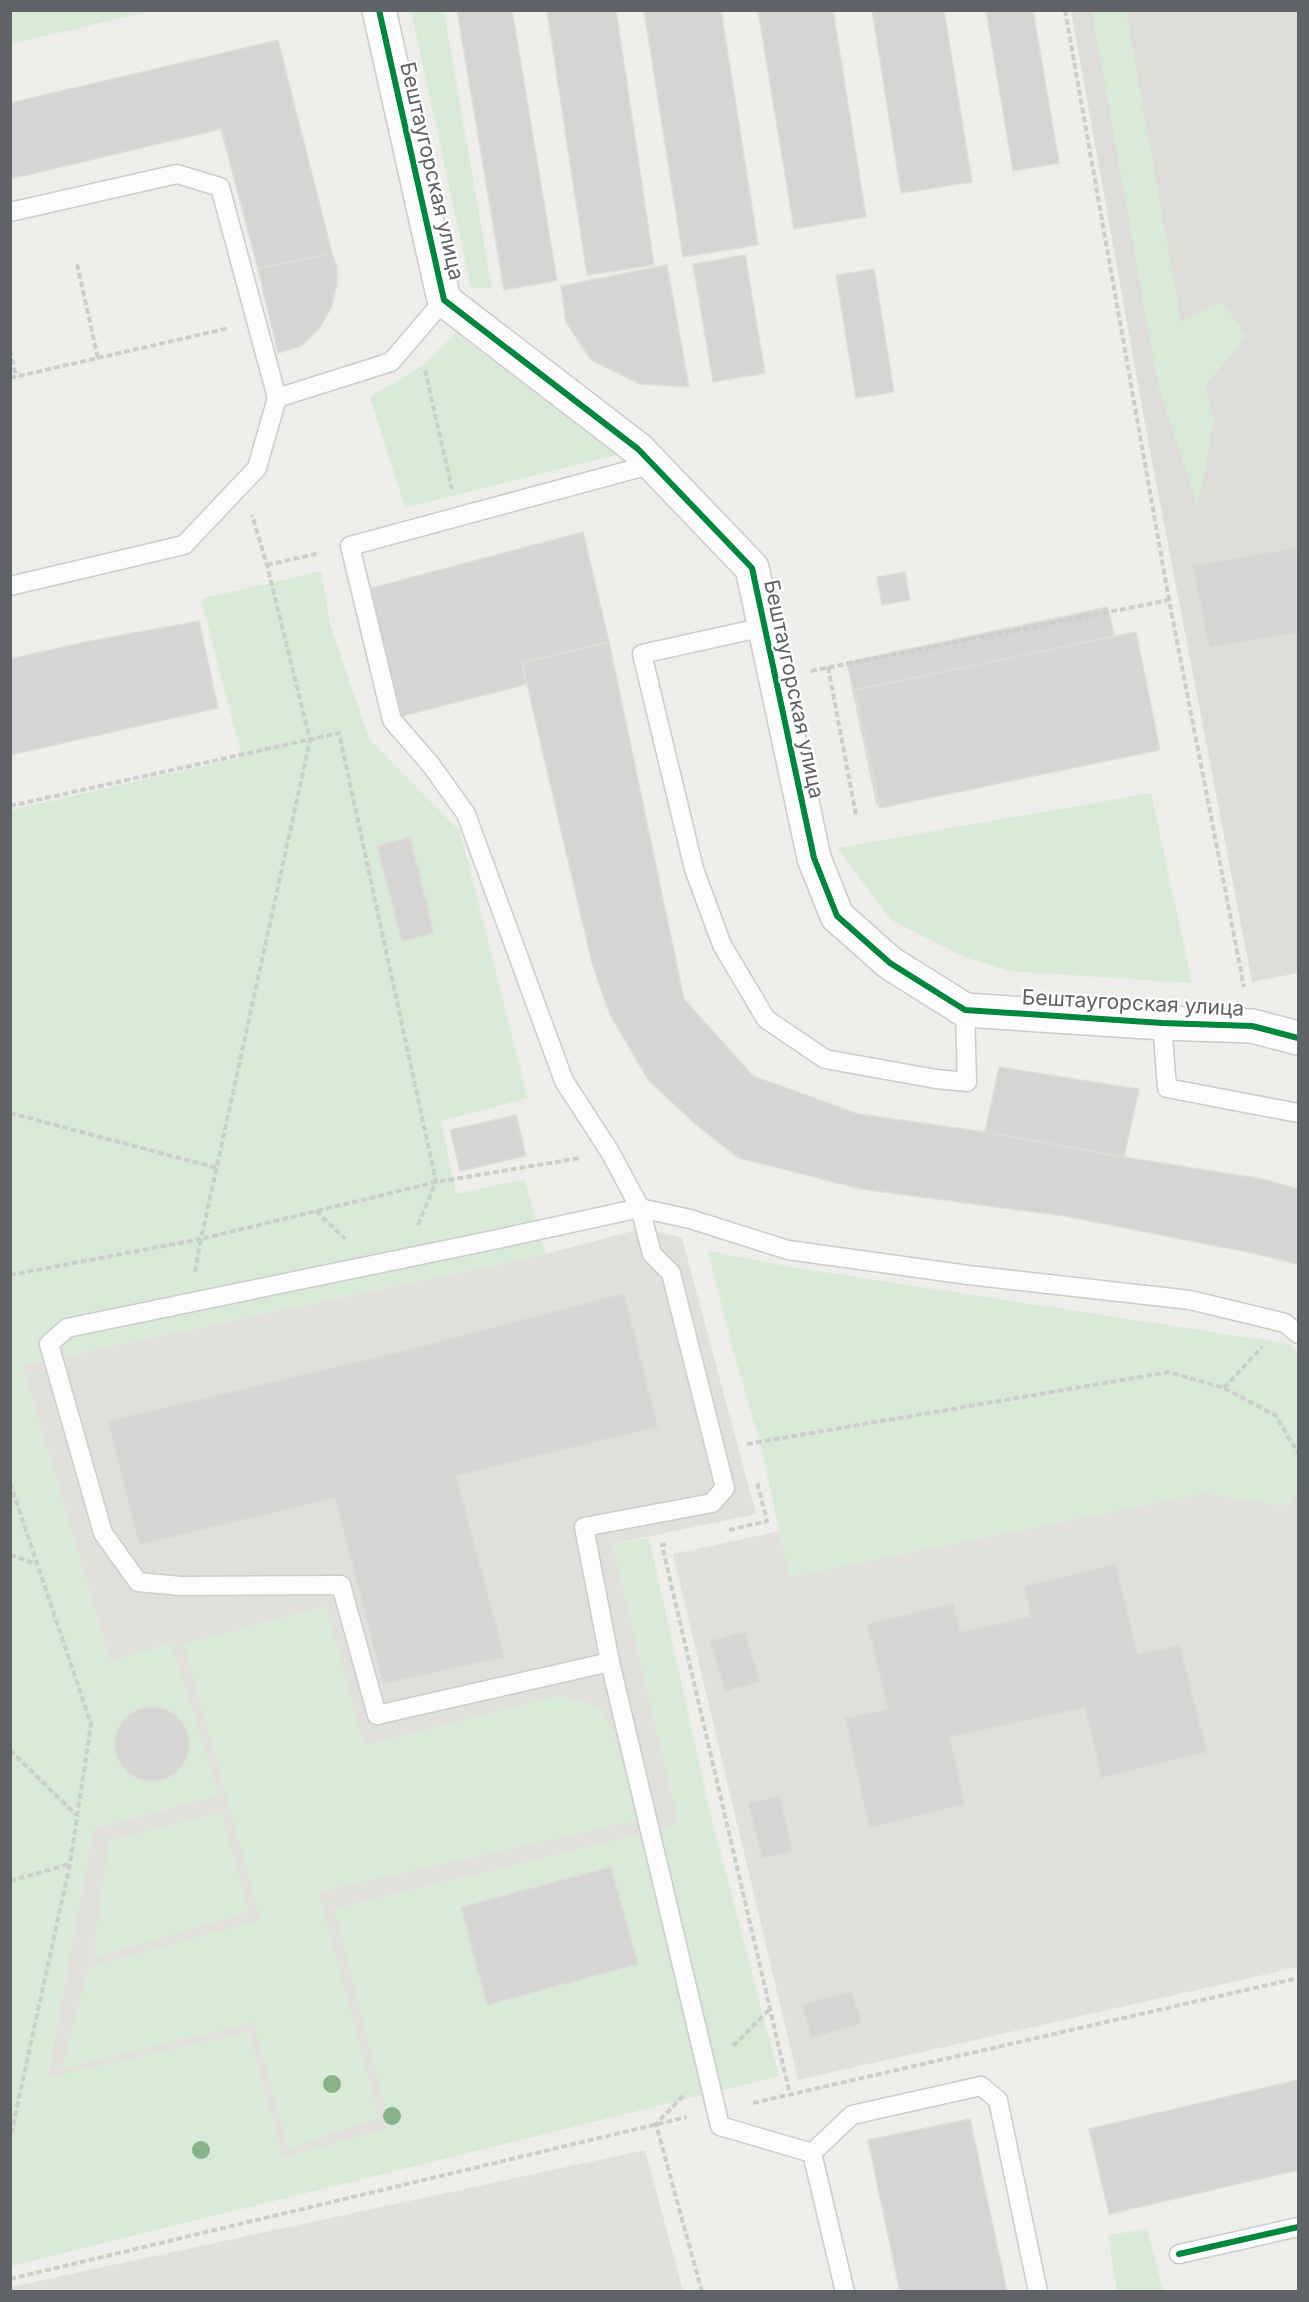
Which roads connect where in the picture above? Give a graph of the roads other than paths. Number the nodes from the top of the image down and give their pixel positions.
1 (379, 10) edge
2 (10, 212) edge
3 (444, 300) junction
4 (277, 398) junction
5 (653, 464) junction
6 (10, 586) edge
7 (764, 627) junction
8 (965, 1010) junction
9 (1162, 1023) junction
10 (1299, 1038) edge
11 (1299, 1113) edge
12 (640, 1208) junction
13 (1292, 1328) edge
14 (610, 1662) junction
15 (812, 2153) junction
16 (1299, 2227) edge
17 (1179, 2254) dead end
18 (845, 2292) edge
19 (1038, 2292) edge

1 - 3 street, Бештаугорская улица
2 - 4 lane
3 - 4 lane
3 - 5 street, Бештаугорская улица
4 - 6 lane
5 - 7 street, Бештаугорская улица
5 - 12 lane
7 - 8 street, Бештаугорская улица
7 - 8 lane
8 - 9 street, Бештаугорская улица
9 - 10 street, Бештаугорская улица
9 - 11 lane
12 - 13 lane
12 - 14 lane
12 - 14 lane
14 - 15 lane
15 - 18 lane
15 - 19 lane
16 - 17 lane

